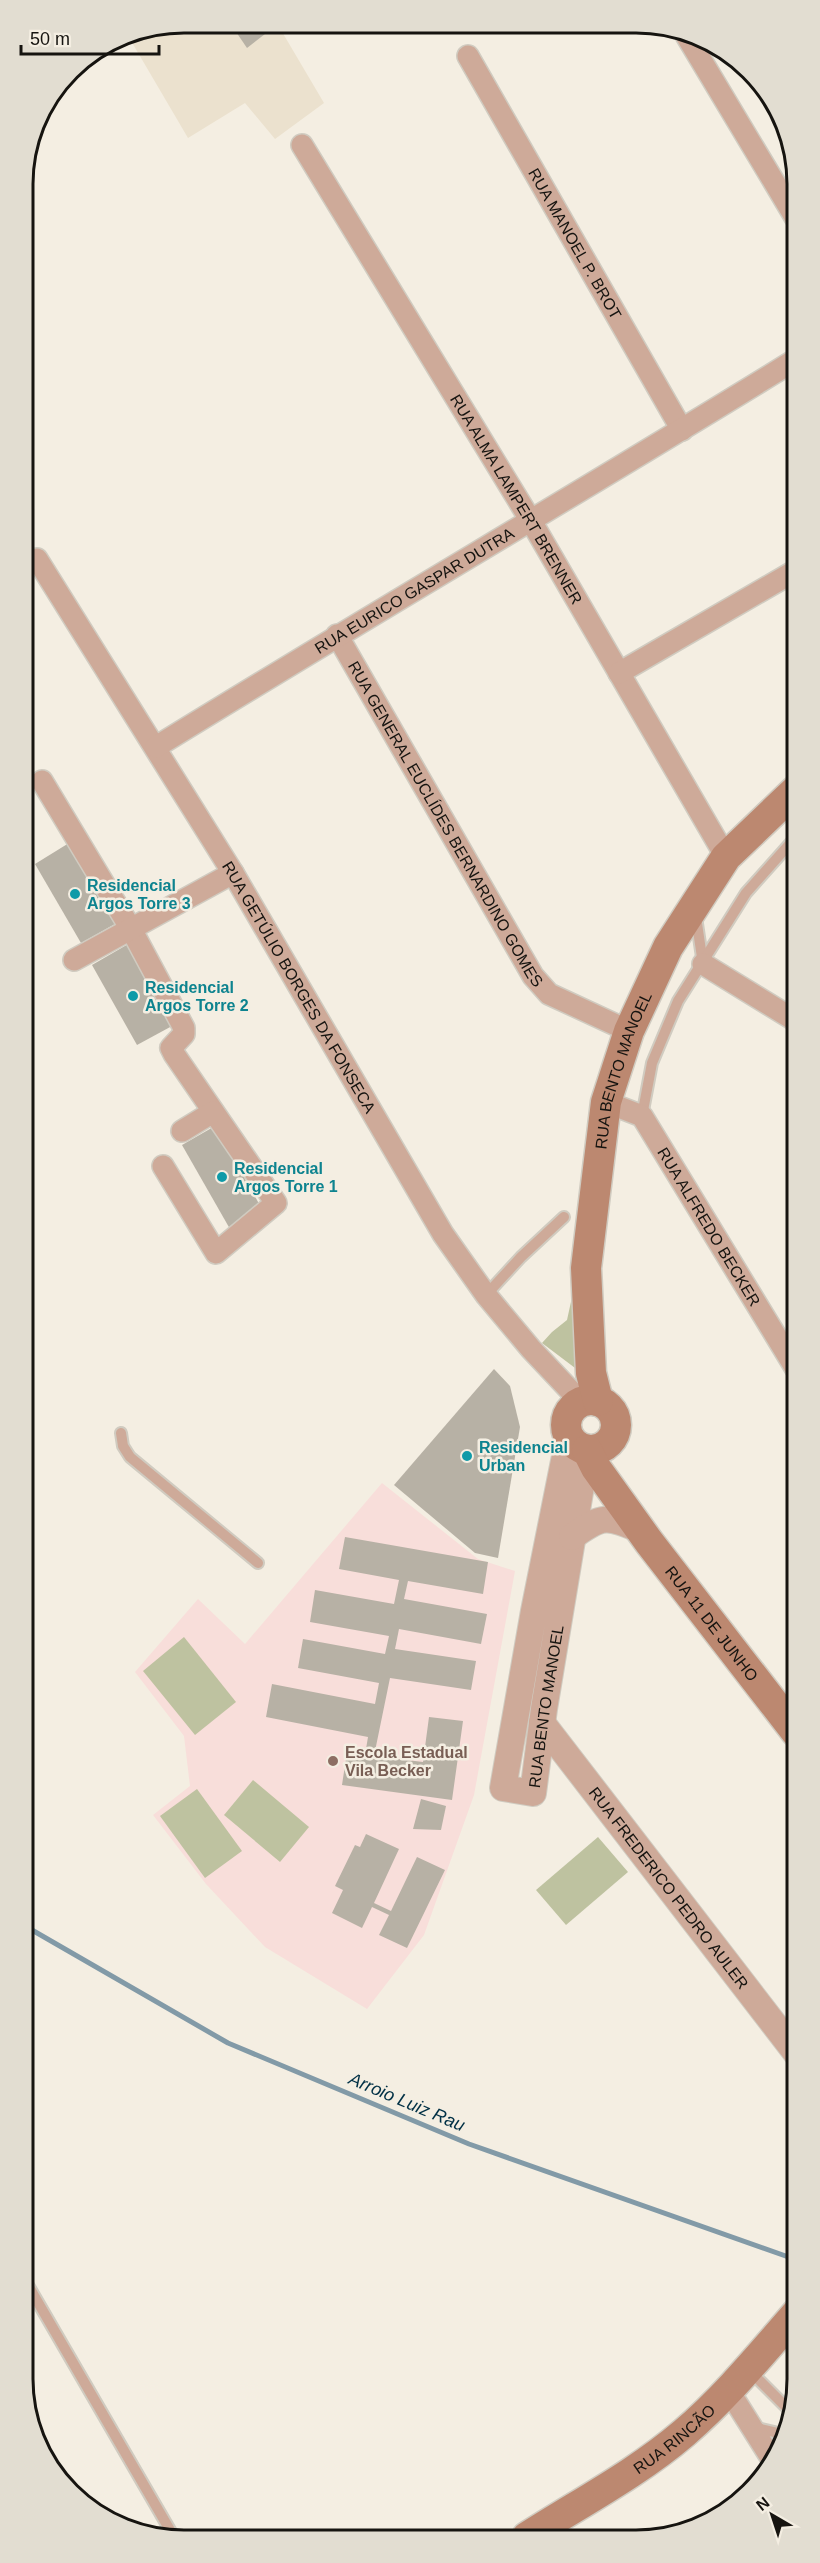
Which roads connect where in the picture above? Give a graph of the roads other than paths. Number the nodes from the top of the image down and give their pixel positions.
1 (691, 44) edge
2 (468, 57) dead end
3 (302, 145) dead end
4 (787, 204) edge
5 (787, 365) edge
6 (682, 430) junction
7 (531, 521) junction
8 (37, 559) dead end
9 (787, 576) edge
10 (337, 635) junction
11 (619, 673) junction
12 (156, 747) junction
13 (42, 781) dead end
14 (787, 799) edge
15 (787, 847) edge
16 (726, 857) junction
17 (233, 873) junction
18 (694, 907) junction
19 (131, 929) junction
20 (74, 960) dead end
21 (703, 964) junction
22 (787, 1016) edge
23 (629, 1031) junction
24 (606, 1102) junction
25 (213, 1112) junction
26 (642, 1116) junction
27 (182, 1131) dead end
28 (163, 1166) dead end
29 (564, 1217) dead end
30 (486, 1295) junction
31 (787, 1354) edge
32 (589, 1401) junction
33 (121, 1433) dead end
34 (587, 1444) junction
35 (635, 1523) junction
36 (573, 1538) junction
37 (258, 1563) dead end
38 (787, 1720) edge
39 (542, 1723) junction
40 (787, 2041) edge
41 (33, 2294) edge
42 (787, 2329) edge
43 (738, 2380) junction
44 (784, 2409) edge
45 (752, 2427) junction
46 (777, 2433) edge
47 (768, 2452) edge
48 (170, 2529) edge
49 (542, 2530) edge

1 - 4 street
2 - 6 street, RUA MANOEL P. BROT
3 - 7 street, RUA ALMA LAMPERT BRENNER
5 - 6 street, RUA EURICO GASPAR DUTRA
6 - 7 street, RUA EURICO GASPAR DUTRA
7 - 10 street, RUA EURICO GASPAR DUTRA
7 - 11 street, RUA ALMA LAMPERT BRENNER
8 - 12 street, RUA GETÚLIO BORGES DA FONSECA
9 - 11 street
10 - 12 street, RUA EURICO GASPAR DUTRA
10 - 23 street, RUA GENERAL EUCLÍDES BERNARDINO GOMES
11 - 16 street, RUA ALMA LAMPERT BRENNER
12 - 17 street, RUA GETÚLIO BORGES DA FONSECA
13 - 19 street
14 - 16 main road, RUA BENTO MANOEL
15 - 21 lane
16 - 18 main road, RUA BENTO MANOEL
17 - 19 street
17 - 30 street, RUA GETÚLIO BORGES DA FONSECA
18 - 21 lane
18 - 23 main road, RUA BENTO MANOEL
19 - 20 street
19 - 25 street
21 - 22 street
21 - 26 lane
23 - 24 main road, RUA BENTO MANOEL
24 - 26 street
24 - 32 main road, RUA BENTO MANOEL
25 - 27 street
25 - 28 street
26 - 31 street, RUA ALFREDO BECKER
29 - 30 lane
30 - 32 street, RUA GETÚLIO BORGES DA FONSECA
32 - 34 main road
32 - 34 main road
33 - 37 lane
34 - 35 main road, RUA 11 DE JUNHO
34 - 36 street, RUA BENTO MANOEL
34 - 39 street, RUA BENTO MANOEL
35 - 36 street
35 - 38 main road, RUA 11 DE JUNHO
36 - 39 street, RUA BENTO MANOEL
39 - 40 street, RUA FREDERICO PEDRO AULER
41 - 48 lane
42 - 43 main road, RUA RINCÃO
43 - 44 lane
43 - 45 street
43 - 49 main road, RUA RINCÃO
45 - 46 lane
45 - 47 street

